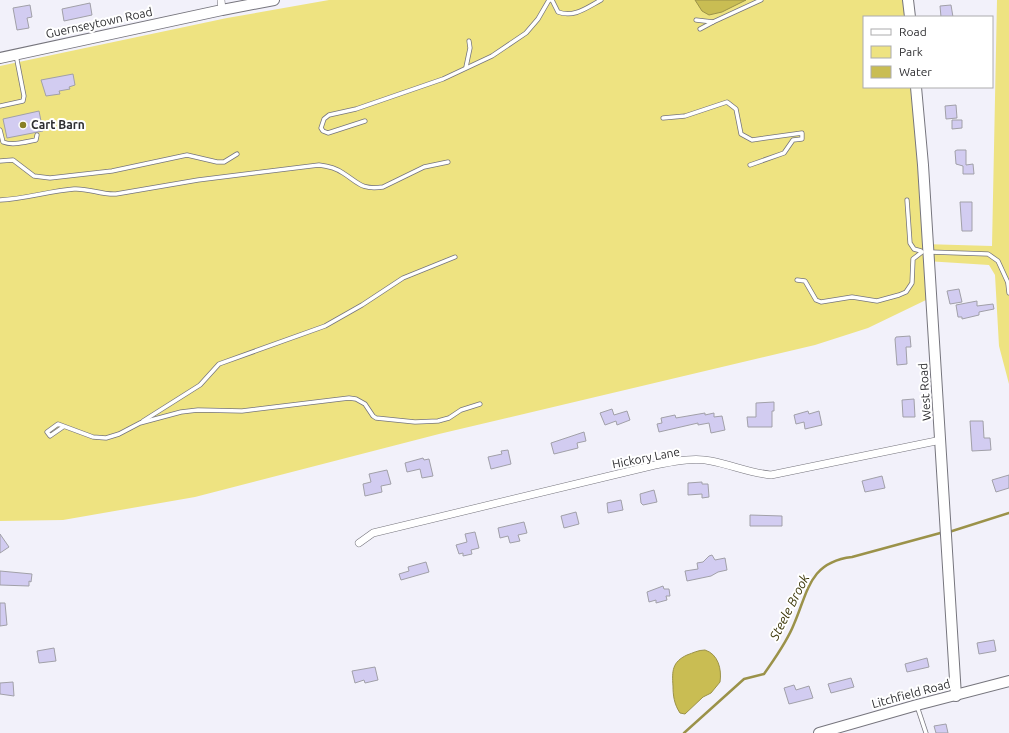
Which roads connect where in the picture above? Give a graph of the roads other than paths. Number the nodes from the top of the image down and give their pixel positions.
1 (274, 0) edge
2 (549, 0) edge
3 (601, 0) edge
4 (761, 0) edge
5 (908, 0) edge
6 (221, 5) edge
7 (910, 16) edge
8 (696, 20) dead end
9 (713, 22) junction
10 (700, 29) dead end
11 (469, 41) dead end
12 (16, 55) junction
13 (0, 58) edge
14 (466, 67) junction
15 (916, 88) edge
16 (0, 106) edge
17 (663, 118) dead end
18 (365, 120) dead end
19 (0, 130) edge
20 (1, 135) edge
21 (37, 135) dead end
22 (1, 142) edge
23 (237, 154) dead end
24 (0, 161) edge
25 (448, 162) dead end
26 (750, 165) dead end
27 (0, 200) edge
28 (907, 200) dead end
29 (925, 252) junction
30 (456, 257) dead end
31 (797, 280) dead end
32 (1009, 284) edge
33 (1009, 290) edge
34 (1009, 293) edge
35 (480, 404) dead end
36 (140, 423) junction
37 (64, 427) dead end
38 (941, 440) junction
39 (359, 543) dead end
40 (1009, 681) edge
41 (956, 696) junction
42 (917, 705) junction
43 (819, 733) edge
44 (926, 733) edge

1 - 6 street, Guernseytown Road
2 - 3 lane
2 - 14 lane
4 - 9 lane
5 - 7 street
6 - 12 street, Guernseytown Road
8 - 9 lane
9 - 10 lane
11 - 14 lane
12 - 13 street, Guernseytown Road
12 - 16 lane
14 - 18 lane
15 - 29 street, West Road
17 - 26 lane
19 - 20 lane
20 - 22 lane
21 - 22 lane
23 - 24 lane
25 - 27 lane
28 - 29 lane
29 - 31 lane
29 - 32 lane
29 - 38 street, West Road
30 - 36 lane
32 - 33 lane
33 - 34 lane
35 - 36 lane
36 - 37 lane
38 - 39 street, Hickory Lane
38 - 41 street, West Road
40 - 41 street, Litchfield Road
41 - 42 street, Litchfield Road
42 - 43 street, Litchfield Road
42 - 44 lane

